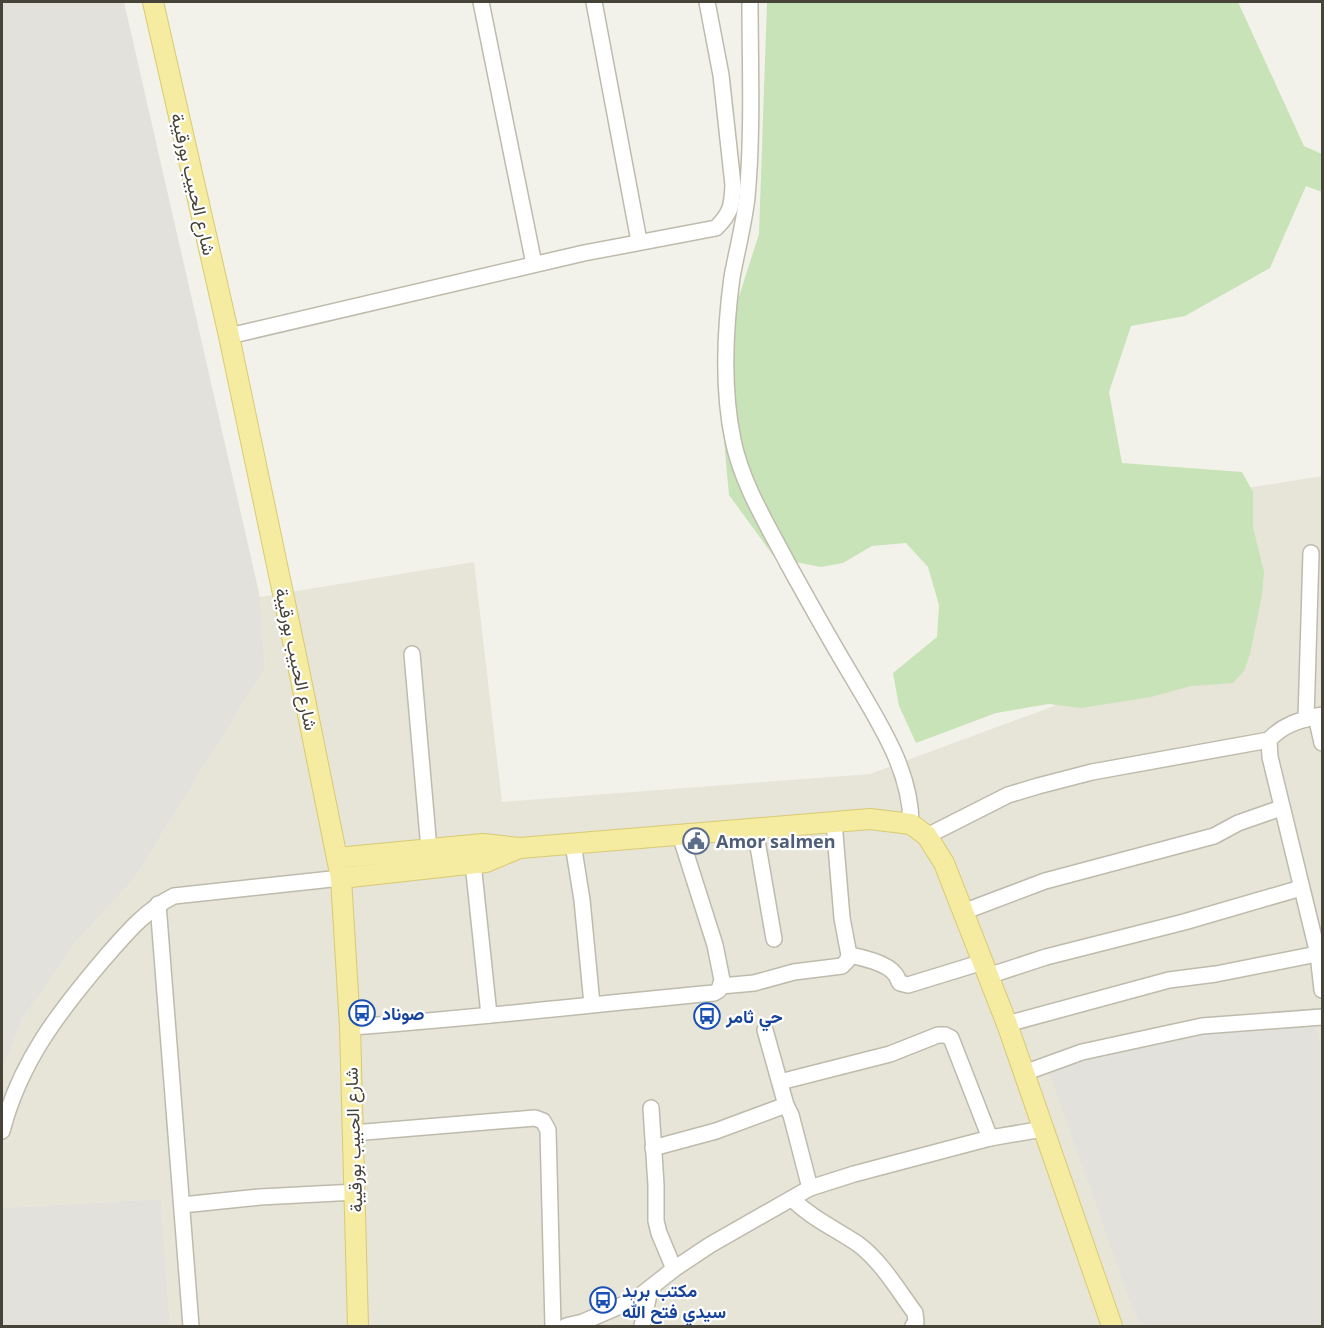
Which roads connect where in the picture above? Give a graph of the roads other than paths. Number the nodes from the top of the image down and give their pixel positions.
1 (153, 2) edge
2 (481, 2) edge
3 (594, 2) edge
4 (707, 2) edge
5 (750, 2) edge
6 (639, 241) junction
7 (534, 264) junction
8 (229, 336) junction
9 (1311, 553) dead end
10 (412, 654) dead end
11 (1315, 716) edge
12 (1269, 740) junction
13 (1323, 742) edge
14 (1281, 808) junction
15 (834, 822) junction
16 (911, 824) junction
17 (755, 829) junction
18 (680, 835) junction
19 (927, 836) junction
20 (573, 844) junction
21 (520, 848) junction
22 (429, 849) junction
23 (337, 858) junction
24 (473, 863) junction
25 (341, 878) junction
26 (1301, 888) junction
27 (158, 904) junction
28 (963, 912) junction
29 (774, 939) dead end
30 (1320, 954) edge
31 (849, 955) junction
32 (985, 969) junction
33 (721, 986) junction
34 (1323, 990) edge
35 (592, 1004) junction
36 (489, 1014) junction
37 (1323, 1017) edge
38 (1007, 1024) junction
39 (350, 1028) junction
40 (765, 1030) dead end
41 (1024, 1073) junction
42 (780, 1082) junction
43 (786, 1105) junction
44 (651, 1108) dead end
45 (1043, 1129) junction
46 (2, 1131) edge
47 (354, 1133) junction
48 (990, 1138) junction
49 (653, 1148) junction
50 (810, 1188) junction
51 (356, 1192) junction
52 (792, 1199) junction
53 (182, 1205) junction
54 (674, 1269) junction
55 (650, 1290) junction
56 (191, 1326) edge
57 (358, 1326) edge
58 (553, 1326) edge
59 (566, 1326) edge
60 (642, 1326) edge
61 (913, 1326) edge
62 (1112, 1326) edge

1 - 8 main road, شارع الحبيب بورقيبة
2 - 7 street
3 - 6 street
4 - 6 street
5 - 16 street
6 - 7 street
7 - 8 street
8 - 23 main road, شارع الحبيب بورقيبة
9 - 11 street
10 - 22 street
11 - 12 street
11 - 13 street
12 - 14 street
12 - 19 street
14 - 26 street
14 - 28 street
15 - 16 main road
15 - 17 main road
15 - 31 street
16 - 19 main road
17 - 18 main road
17 - 29 street
18 - 20 main road
18 - 33 street
19 - 28 main road
20 - 21 main road
20 - 35 street
21 - 22 main road
21 - 24 main road
22 - 23 main road
23 - 25 main road, شارع الحبيب بورقيبة
24 - 25 main road
24 - 36 street
25 - 27 street
25 - 39 main road, شارع الحبيب بورقيبة
26 - 30 street
26 - 32 street
27 - 46 street
27 - 53 street
28 - 32 main road
30 - 34 street
30 - 38 street
31 - 32 street
31 - 33 street
32 - 38 main road
33 - 35 street
35 - 36 street
36 - 39 street
37 - 41 street
38 - 41 main road
39 - 47 main road, شارع الحبيب بورقيبة
40 - 42 street
41 - 45 main road
42 - 43 street
42 - 48 street
43 - 49 street
43 - 50 street
44 - 49 street
45 - 48 street
45 - 62 main road
47 - 51 main road, شارع الحبيب بورقيبة
47 - 58 street
48 - 50 street
49 - 54 street
50 - 52 street
51 - 53 street
51 - 57 main road, شارع الحبيب بورقيبة
52 - 54 street
52 - 61 street
53 - 56 street
54 - 55 street
55 - 59 street
55 - 60 street

